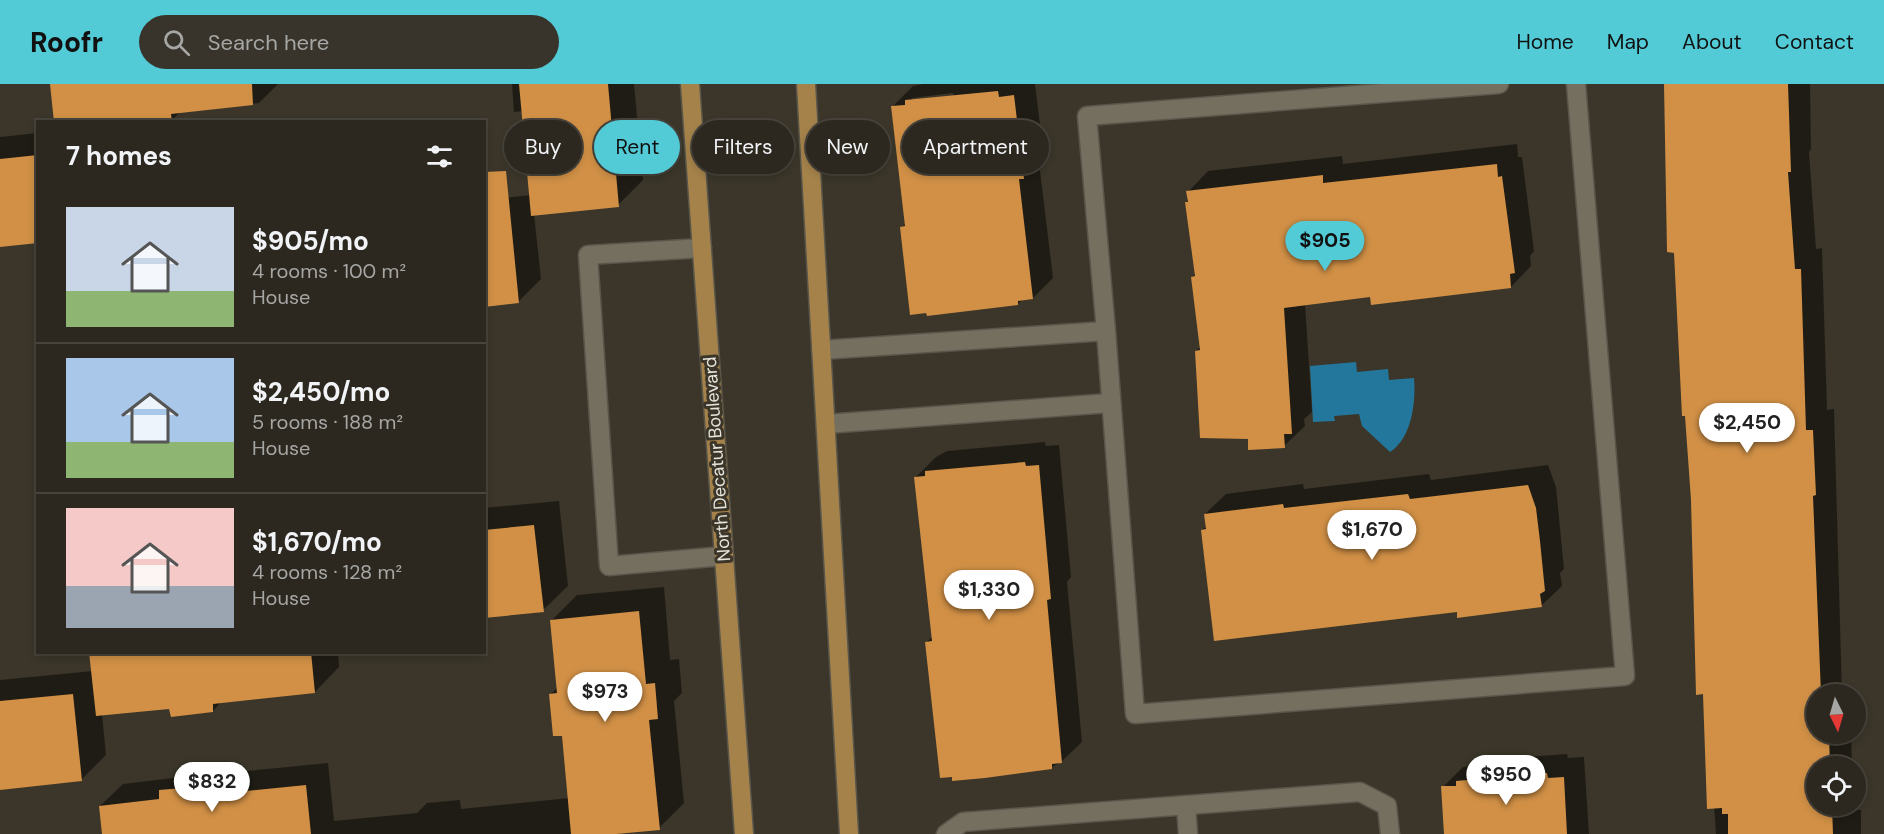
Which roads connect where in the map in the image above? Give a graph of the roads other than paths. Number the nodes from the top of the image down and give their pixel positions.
1 (690, 84) edge
2 (806, 84) edge
3 (1499, 84) edge
4 (1576, 84) edge
5 (702, 248) junction
6 (1106, 331) junction
7 (821, 350) junction
8 (1110, 403) junction
9 (826, 424) junction
10 (724, 556) junction
11 (1186, 805) junction
12 (744, 834) edge
13 (849, 834) edge
14 (946, 834) edge
15 (1188, 834) edge
16 (1390, 834) edge

1 - 5 main road, North Decatur Boulevard
2 - 7 main road
3 - 6 lane
4 - 8 lane
5 - 10 main road, North Decatur Boulevard
5 - 10 lane
6 - 7 lane
6 - 8 lane
7 - 9 main road
8 - 9 lane
9 - 13 main road
10 - 12 main road, North Decatur Boulevard
11 - 14 lane
11 - 15 lane
11 - 16 lane

